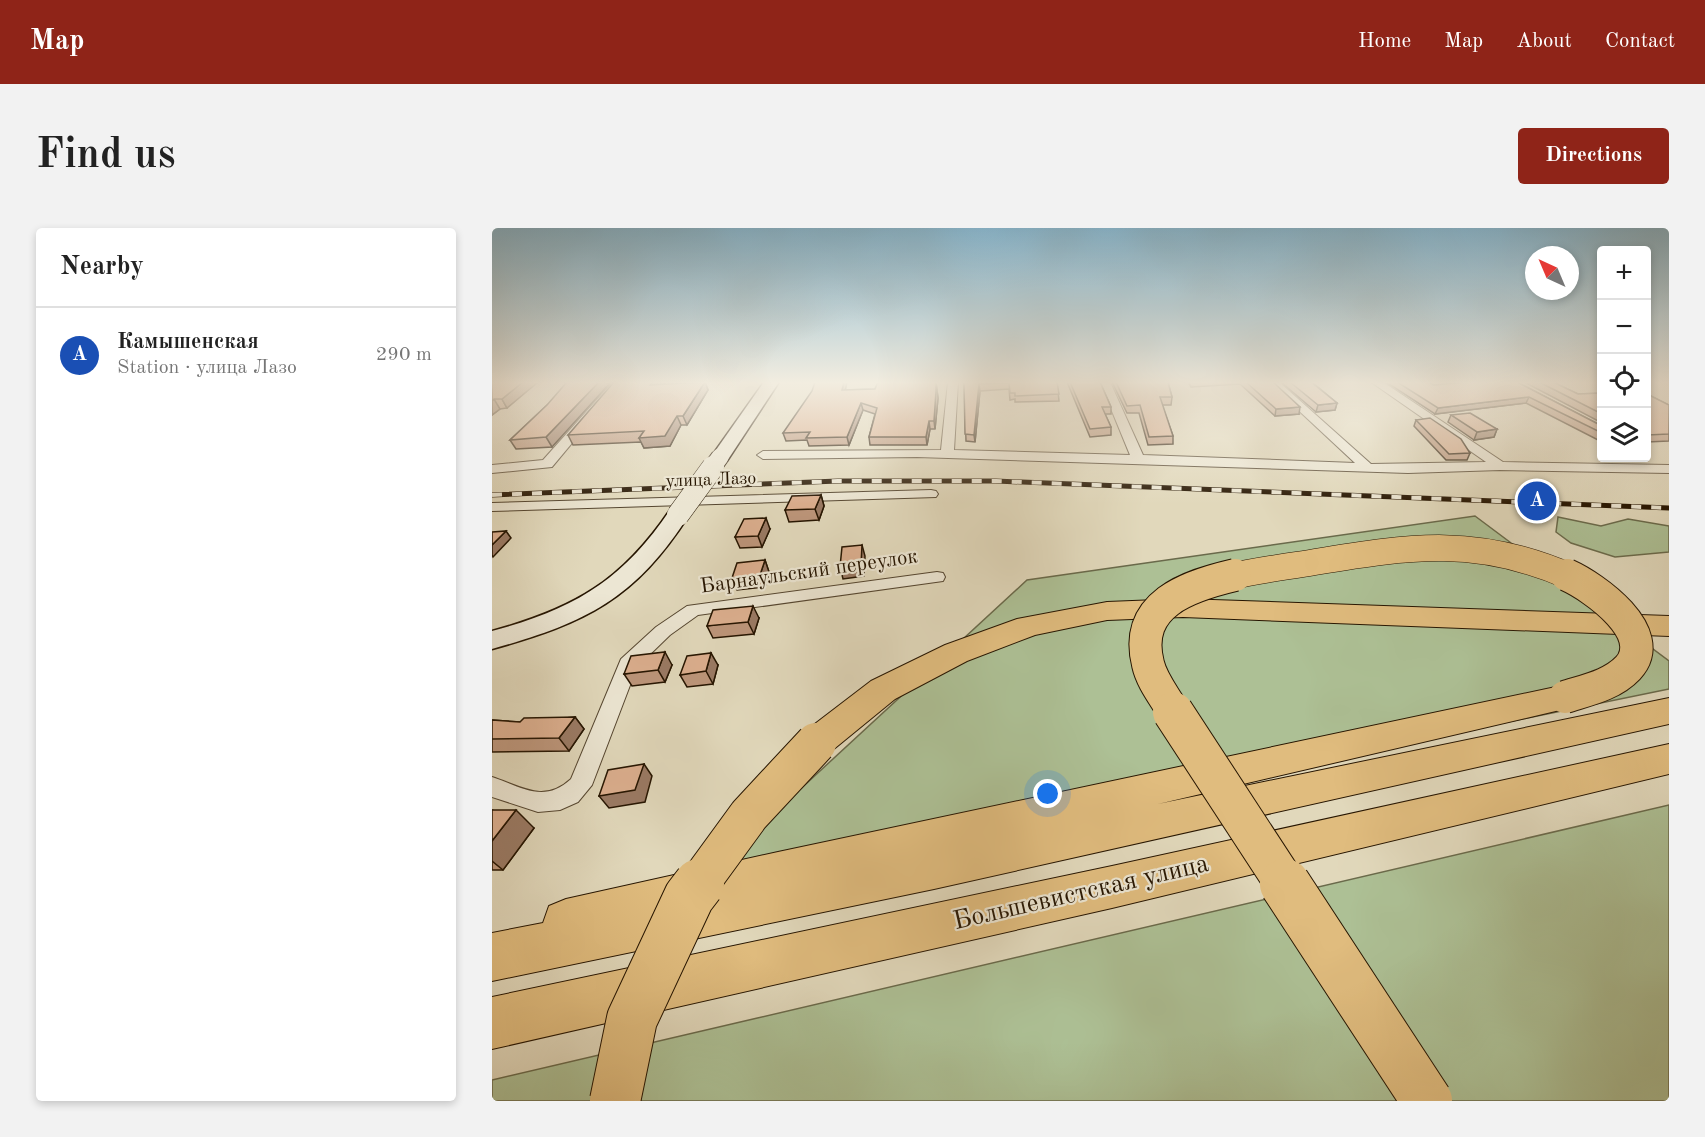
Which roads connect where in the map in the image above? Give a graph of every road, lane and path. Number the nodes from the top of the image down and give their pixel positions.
1 (583, 423) edge
2 (743, 423) edge
3 (950, 423) edge
4 (1122, 423) edge
5 (1318, 423) edge
6 (1436, 423) edge
7 (947, 454) junction
8 (763, 455) dead end
9 (1138, 459) junction
10 (1648, 463) edge
11 (1500, 466) junction
12 (1368, 468) junction
13 (1669, 468) edge
14 (492, 469) edge
15 (931, 494) dead end
16 (492, 507) edge
17 (937, 577) dead end
18 (1669, 626) edge
19 (492, 640) edge
20 (1669, 711) edge
21 (1669, 759) edge
22 (492, 787) edge
23 (492, 939) edge
24 (492, 957) edge
25 (492, 1023) edge
26 (615, 1101) edge
27 (1427, 1101) edge

1 - 14 street
2 - 19 main road, bridge
3 - 7 street
4 - 9 street
5 - 12 street
6 - 11 street
7 - 8 street, улица Лазо
7 - 9 street, улица Лазо
9 - 12 street, улица Лазо
10 - 11 street, улица Лазо
10 - 13 street, улица Лазо
11 - 12 street, улица Лазо
15 - 16 street, улица Лазо
17 - 22 street, Барнаульский переулок
18 - 26 highway, bridge
20 - 24 highway
21 - 25 highway, Большевистская улица
23 - 27 highway, bridge

